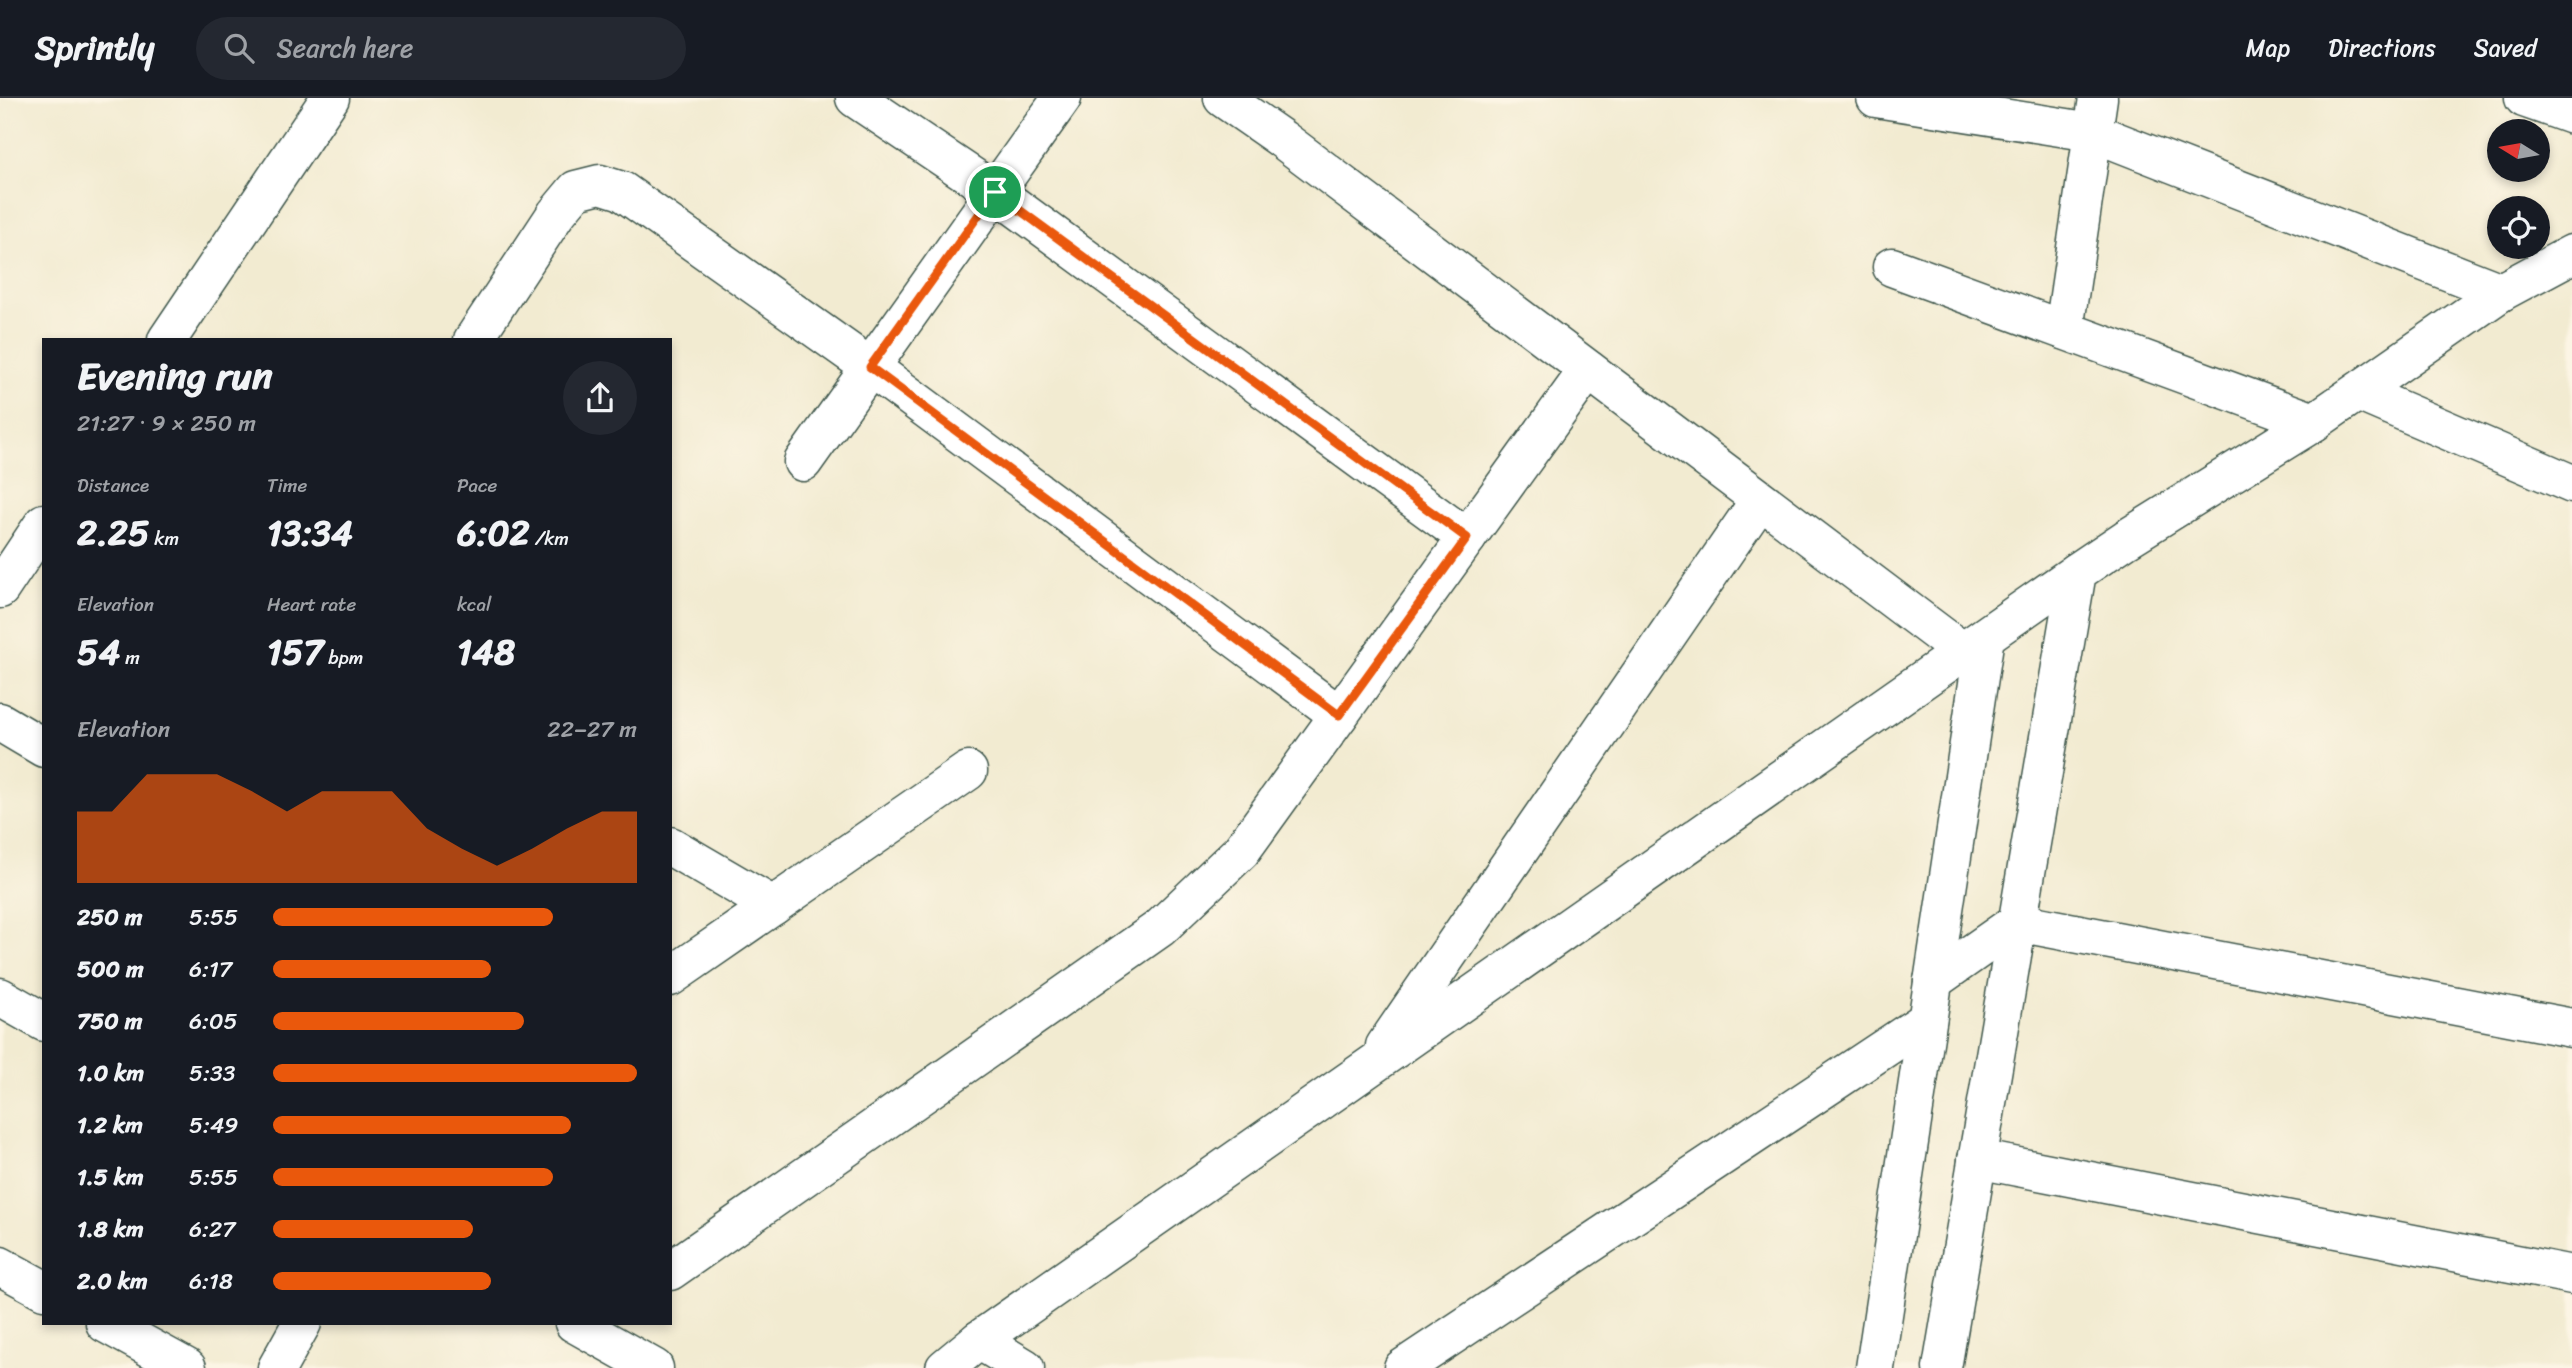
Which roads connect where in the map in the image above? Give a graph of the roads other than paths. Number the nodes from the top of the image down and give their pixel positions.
1 (330, 98) edge
2 (855, 98) edge
3 (1062, 98) edge
4 (1223, 98) edge
5 (1876, 98) edge
6 (2524, 98) edge
7 (2095, 115) edge
8 (2572, 115) edge
9 (995, 192) junction
10 (2572, 254) edge
11 (1892, 267) dead end
12 (2501, 292) junction
13 (2064, 330) junction
14 (168, 338) edge
15 (474, 338) edge
16 (870, 367) junction
17 (1588, 370) junction
18 (2358, 392) junction
19 (2314, 422) junction
20 (803, 462) dead end
21 (2572, 484) edge
22 (1760, 500) junction
23 (42, 526) edge
24 (1467, 538) junction
25 (2077, 572) junction
26 (0, 589) edge
27 (1974, 645) junction
28 (1339, 715) junction
29 (0, 722) edge
30 (42, 747) edge
31 (968, 771) dead end
32 (672, 847) edge
33 (773, 906) junction
34 (2017, 922) junction
35 (672, 976) edge
36 (1934, 981) junction
37 (0, 997) edge
38 (1927, 1020) junction
39 (42, 1021) edge
40 (2572, 1028) edge
41 (1372, 1065) junction
42 (1977, 1159) junction
43 (0, 1266) edge
44 (672, 1270) edge
45 (2572, 1275) edge
46 (42, 1289) edge
47 (109, 1325) edge
48 (301, 1325) edge
49 (586, 1325) edge
50 (979, 1340) junction
51 (1871, 1365) edge
52 (187, 1368) edge
53 (277, 1368) edge
54 (654, 1368) edge
55 (945, 1368) edge
56 (1025, 1368) edge
57 (1403, 1368) edge
58 (1942, 1368) edge

1 - 14 street
2 - 9 street
3 - 9 street
4 - 17 street
5 - 7 street
6 - 8 street
7 - 12 street
7 - 13 street
9 - 16 street
9 - 24 street
10 - 12 street
11 - 13 street
12 - 18 street
13 - 19 street
15 - 16 street
16 - 20 street
16 - 28 street
17 - 22 street
17 - 24 street
18 - 19 street
18 - 21 street
19 - 25 street
22 - 27 street
22 - 41 street
23 - 26 street
24 - 28 street
25 - 27 street
25 - 34 street
27 - 36 street
27 - 41 street
28 - 44 street
29 - 30 street
31 - 33 street
32 - 33 street
33 - 35 street
34 - 36 street
34 - 40 street
34 - 42 street
36 - 38 street
37 - 39 street
38 - 51 street
38 - 57 street
41 - 50 street
42 - 45 street
42 - 58 street
43 - 46 street
47 - 52 street
48 - 53 street
49 - 54 street
50 - 55 street
50 - 56 street

